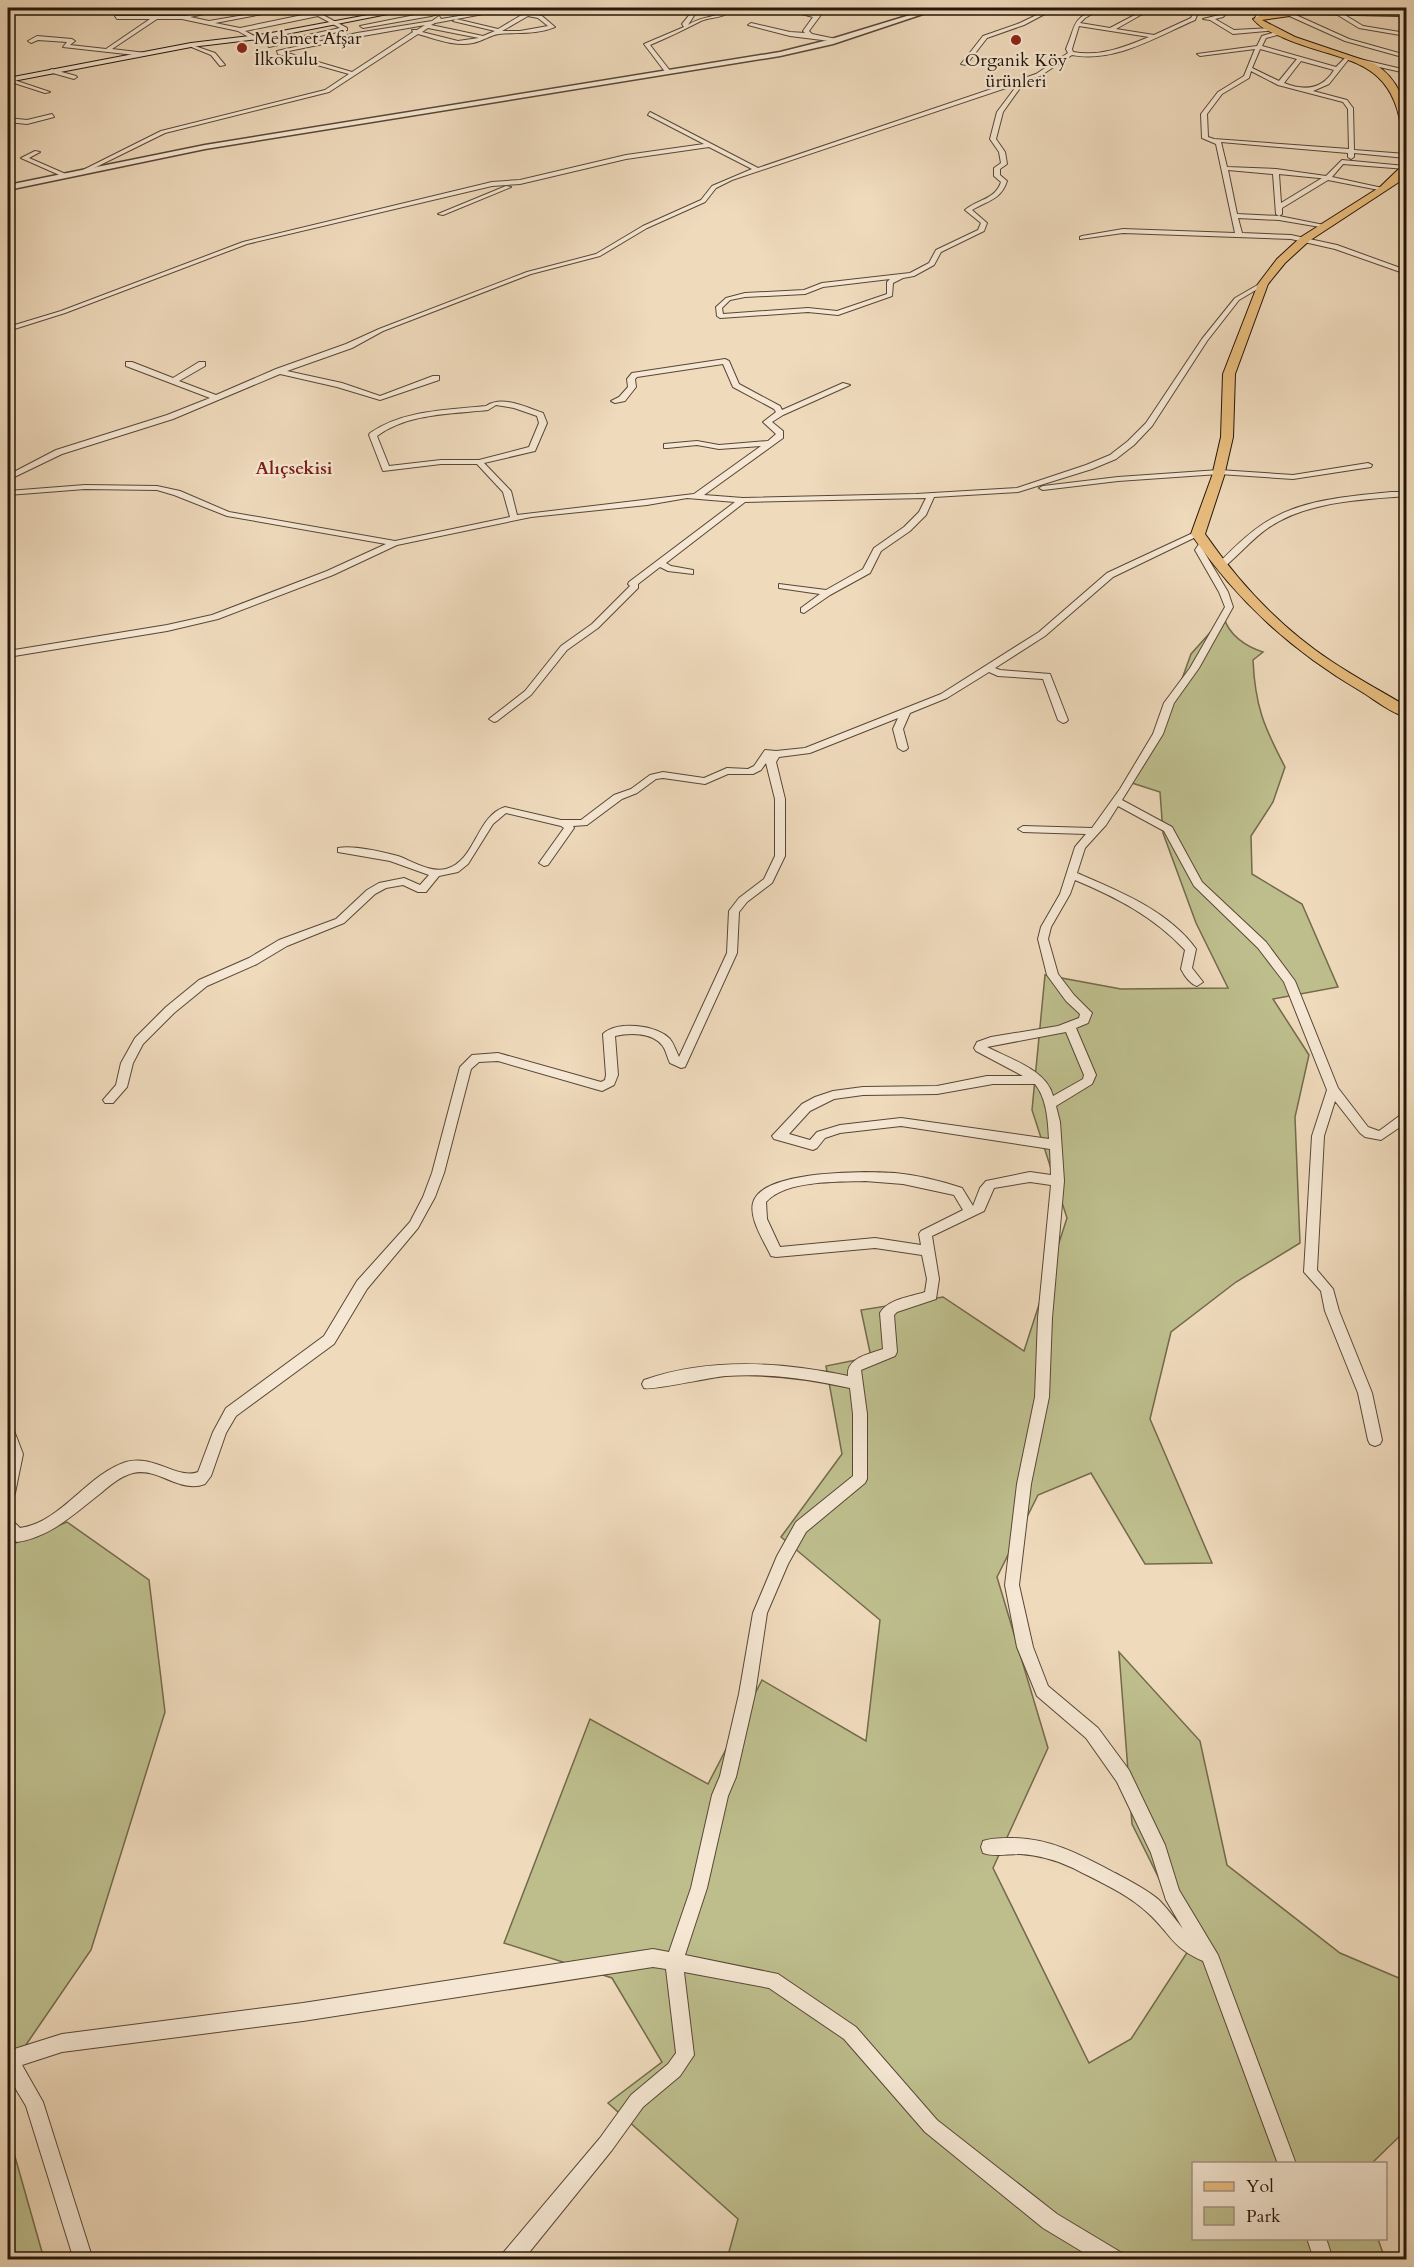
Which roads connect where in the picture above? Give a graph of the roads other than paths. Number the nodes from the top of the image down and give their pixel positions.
1 (231, 8) edge
2 (292, 8) edge
3 (352, 8) edge
4 (407, 8) edge
5 (419, 8) edge
6 (456, 8) edge
7 (513, 8) edge
8 (544, 8) edge
9 (688, 8) edge
10 (697, 8) edge
11 (731, 8) edge
12 (781, 8) edge
13 (812, 8) edge
14 (938, 8) edge
15 (1054, 8) edge
16 (1101, 8) edge
17 (1150, 8) edge
18 (1198, 8) edge
19 (1230, 8) edge
20 (1262, 8) edge
21 (1384, 8) edge
22 (1407, 8) edge
23 (822, 9) edge
24 (1311, 10) edge
25 (1337, 10) edge
26 (493, 12) junction
27 (266, 13) junction
28 (430, 13) junction
29 (1287, 13) junction
30 (317, 14) junction
31 (527, 14) junction
32 (1407, 14) edge
33 (182, 16) junction
34 (816, 16) junction
35 (117, 17) dead end
36 (156, 17) junction
37 (1194, 17) junction
38 (1257, 17) junction
39 (518, 18) junction
40 (442, 20) junction
41 (284, 21) junction
42 (1213, 21) junction
43 (210, 22) junction
44 (333, 23) junction
45 (1076, 24) junction
46 (509, 25) junction
47 (528, 25) dead end
48 (751, 25) dead end
49 (427, 26) junction
50 (403, 27) junction
51 (687, 28) junction
52 (345, 29) junction
53 (1112, 29) junction
54 (240, 30) junction
55 (497, 31) junction
56 (1277, 31) junction
57 (417, 32) junction
58 (1377, 34) junction
59 (357, 35) junction
60 (810, 35) junction
61 (1154, 36) junction
62 (1407, 36) edge
63 (481, 37) junction
64 (254, 38) junction
65 (838, 40) junction
66 (32, 41) dead end
67 (1359, 44) junction
68 (191, 45) junction
69 (1259, 47) junction
70 (107, 50) junction
71 (279, 52) junction
72 (1071, 53) junction
73 (144, 54) junction
74 (1200, 54) dead end
75 (1343, 56) junction
76 (1407, 59) edge
77 (1299, 60) junction
78 (964, 63) dead end
79 (222, 65) dead end
80 (1392, 66) junction
81 (1249, 68) junction
82 (1336, 69) junction
83 (51, 71) junction
84 (1407, 71) edge
85 (668, 72) junction
86 (353, 74) junction
87 (74, 77) dead end
88 (1024, 79) junction
89 (8, 80) edge
90 (1280, 84) junction
91 (1303, 89) junction
92 (47, 92) dead end
93 (650, 114) dead end
94 (52, 116) dead end
95 (8, 120) edge
96 (1407, 126) edge
97 (1216, 140) junction
98 (710, 145) junction
99 (1354, 151) junction
100 (37, 152) dead end
101 (1407, 156) edge
102 (1346, 163) junction
103 (1223, 168) junction
104 (86, 170) junction
105 (758, 170) junction
106 (1404, 170) edge
107 (1276, 171) junction
108 (66, 176) junction
109 (1328, 177) junction
110 (520, 182) junction
111 (8, 188) edge
112 (1384, 189) junction
113 (1279, 207) junction
114 (441, 214) dead end
115 (1234, 216) junction
116 (1279, 218) junction
117 (1326, 226) junction
118 (1239, 236) junction
119 (1082, 238) dead end
120 (1305, 239) junction
121 (1407, 272) edge
122 (902, 276) junction
123 (1263, 284) junction
124 (63, 312) junction
125 (72, 319) dead end
126 (8, 329) edge
127 (129, 364) dead end
128 (202, 364) dead end
129 (279, 371) junction
130 (436, 378) dead end
131 (174, 381) junction
132 (846, 385) dead end
133 (217, 398) junction
134 (615, 401) dead end
135 (780, 413) junction
136 (768, 443) junction
137 (667, 446) dead end
138 (479, 462) junction
139 (1368, 465) dead end
140 (1219, 472) junction
141 (8, 478) edge
142 (1018, 490) junction
143 (8, 493) edge
144 (1407, 494) edge
145 (931, 495) junction
146 (697, 496) junction
147 (743, 500) junction
148 (514, 518) junction
149 (1201, 539) junction
150 (395, 543) junction
151 (659, 562) junction
152 (1220, 566) junction
153 (690, 572) dead end
154 (782, 586) dead end
155 (827, 593) junction
156 (1260, 608) junction
157 (804, 610) dead end
158 (8, 654) edge
159 (988, 668) junction
160 (1407, 700) edge
161 (1407, 712) edge
162 (905, 713) junction
163 (494, 719) dead end
164 (1063, 720) dead end
165 (903, 748) dead end
166 (776, 754) junction
167 (1116, 801) junction
168 (564, 823) junction
169 (1023, 829) dead end
170 (1095, 831) junction
171 (342, 850) dead end
172 (544, 863) dead end
173 (435, 874) junction
174 (1071, 874) junction
175 (1197, 982) dead end
176 (1070, 1026) junction
177 (1038, 1080) junction
178 (1333, 1090) junction
179 (110, 1100) dead end
180 (1050, 1104) junction
181 (1407, 1117) edge
182 (1056, 1145) junction
183 (1058, 1180) junction
184 (971, 1213) junction
185 (928, 1251) junction
186 (854, 1383) junction
187 (649, 1384) dead end
188 (8, 1432) edge
189 (1375, 1440) dead end
190 (8, 1493) edge
191 (8, 1526) edge
192 (989, 1846) dead end
193 (1208, 1955) junction
194 (674, 1962) junction
195 (8, 2060) edge
196 (1287, 2162) edge
197 (1317, 2240) edge
198 (84, 2259) edge
199 (510, 2259) edge
200 (1115, 2259) edge
201 (1324, 2259) edge

1 - 33 street
2 - 27 street
3 - 30 street
4 - 44 main road
5 - 28 street
6 - 28 street
7 - 26 street
8 - 31 street
9 - 10 street
10 - 51 street
11 - 51 street
12 - 34 street
13 - 23 street
14 - 65 street
15 - 78 street
16 - 45 street
17 - 53 street
18 - 37 street
19 - 42 street
20 - 38 street
21 - 22 street
23 - 34 street
24 - 25 main road
24 - 29 main road
25 - 32 main road
25 - 58 street
26 - 39 street
26 - 40 street
27 - 41 street
27 - 43 street
28 - 40 street
28 - 52 street
29 - 38 main road
29 - 67 street
30 - 41 street
30 - 44 street
31 - 39 street
31 - 55 street
33 - 36 street
33 - 43 street
34 - 60 street
35 - 36 street
36 - 70 street
37 - 42 street
37 - 61 street
38 - 56 main road
39 - 46 street
40 - 49 street
40 - 50 street
40 - 55 street
41 - 54 street
42 - 56 street
43 - 54 street
44 - 52 street
44 - 64 main road
45 - 53 street
45 - 72 street
46 - 47 street
46 - 55 street
48 - 60 street
49 - 57 street
49 - 63 street
50 - 57 street
50 - 59 street
51 - 85 street
52 - 59 street
52 - 71 street
53 - 61 street
54 - 64 street
55 - 63 street
56 - 69 street
56 - 75 main road
57 - 63 street
57 - 86 street
58 - 62 street
58 - 67 street
59 - 71 street
60 - 65 street
61 - 72 street
64 - 68 main road
65 - 85 street
66 - 70 street
67 - 75 street
67 - 76 street
68 - 73 main road
68 - 79 street
69 - 74 street
69 - 77 street
69 - 81 street
70 - 73 street
71 - 86 street
72 - 88 street
73 - 83 main road
75 - 80 street
75 - 82 street
75 - 96 main road
76 - 80 street
77 - 82 street
77 - 90 street
80 - 84 street
81 - 90 street
81 - 97 street
82 - 91 street
83 - 87 street
83 - 89 main road
85 - 104 street
86 - 104 street
88 - 105 street
88 - 122 street
89 - 92 street
90 - 91 street
91 - 99 street
93 - 98 street
94 - 95 street
97 - 99 street
97 - 103 street
98 - 105 street
98 - 110 street
99 - 101 street
99 - 102 street
100 - 108 street
102 - 106 street
102 - 109 street
103 - 107 street
103 - 115 street
104 - 108 street
105 - 129 street
106 - 112 main road
107 - 109 street
107 - 113 street
108 - 111 street
109 - 112 street
109 - 113 street
110 - 114 street
110 - 124 street
112 - 117 main road
113 - 116 street
115 - 116 street
115 - 118 street
116 - 117 street
117 - 120 main road
118 - 119 street
118 - 120 street
120 - 121 street
120 - 123 main road
122 - 122 street
123 - 140 main road
123 - 142 street
124 - 125 street
124 - 126 street
127 - 131 street
128 - 131 street
129 - 130 street
129 - 133 street
131 - 133 street
132 - 135 street
133 - 141 street
134 - 135 street
135 - 136 street
136 - 137 street
136 - 146 street
138 - 138 street
138 - 148 street
139 - 140 street
140 - 142 street
140 - 149 main road
142 - 145 street
143 - 150 street
144 - 152 street
145 - 147 street
145 - 155 street
146 - 147 street
146 - 148 street
147 - 151 street
148 - 150 street
149 - 152 main road
149 - 159 street
149 - 167 street
150 - 158 street
151 - 153 street
151 - 163 street
152 - 156 main road
154 - 155 street
155 - 157 street
156 - 160 main road
156 - 161 main road
159 - 162 street
159 - 164 street
162 - 165 street
162 - 166 street
166 - 168 street
166 - 191 street
167 - 170 street
167 - 178 street
168 - 172 street
168 - 173 street
169 - 170 street
170 - 174 street
171 - 173 street
173 - 179 street
174 - 175 street
174 - 176 street
176 - 177 street
176 - 180 street
177 - 180 street
177 - 182 street
178 - 181 street
178 - 189 street
180 - 182 street
182 - 183 street
183 - 184 street
183 - 193 street
184 - 185 street
184 - 185 street
185 - 186 street
186 - 187 street
186 - 194 street
188 - 190 street
192 - 193 street
193 - 196 street
194 - 195 street
194 - 199 street
194 - 200 street
195 - 198 street
197 - 201 street

